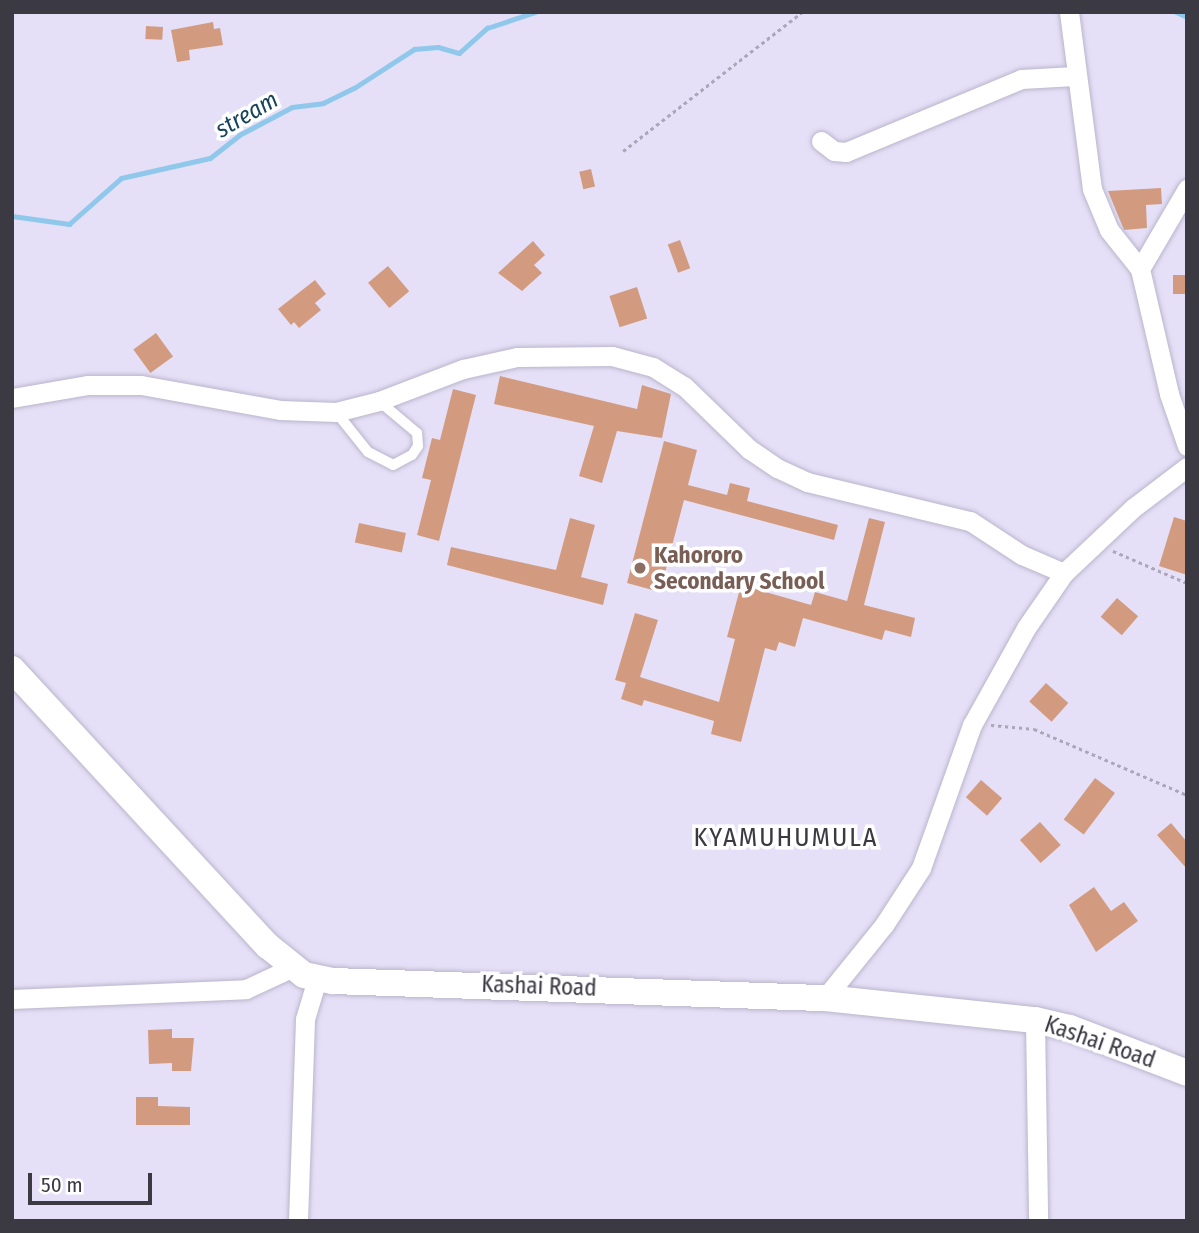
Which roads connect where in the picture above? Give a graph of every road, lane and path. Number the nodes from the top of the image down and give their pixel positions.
1 (802, 12) edge
2 (1069, 12) edge
3 (1075, 76) junction
4 (821, 141) dead end
5 (623, 151) dead end
6 (1187, 189) edge
7 (1140, 269) junction
8 (12, 397) edge
9 (379, 401) junction
10 (336, 412) junction
11 (1187, 446) edge
12 (1187, 467) edge
13 (1093, 545) junction
14 (1064, 573) junction
15 (1187, 583) edge
16 (12, 669) edge
17 (972, 725) junction
18 (1187, 795) edge
19 (291, 968) junction
20 (317, 979) junction
21 (825, 998) junction
22 (12, 999) edge
23 (1035, 1020) junction
24 (1187, 1073) edge
25 (298, 1221) edge
26 (1038, 1221) edge

1 - 5 path
2 - 3 street
3 - 4 street
3 - 7 street
6 - 7 street
7 - 11 street
8 - 10 street
9 - 10 street
9 - 10 lane
9 - 14 street
12 - 13 street
13 - 14 street
13 - 15 path
14 - 17 street
16 - 19 street, Kashai Road
17 - 18 path
17 - 21 street
19 - 20 street, Kashai Road
19 - 22 street
20 - 21 street, Kashai Road
20 - 25 street
21 - 23 street, Kashai Road
23 - 24 street, Kashai Road
23 - 26 street

